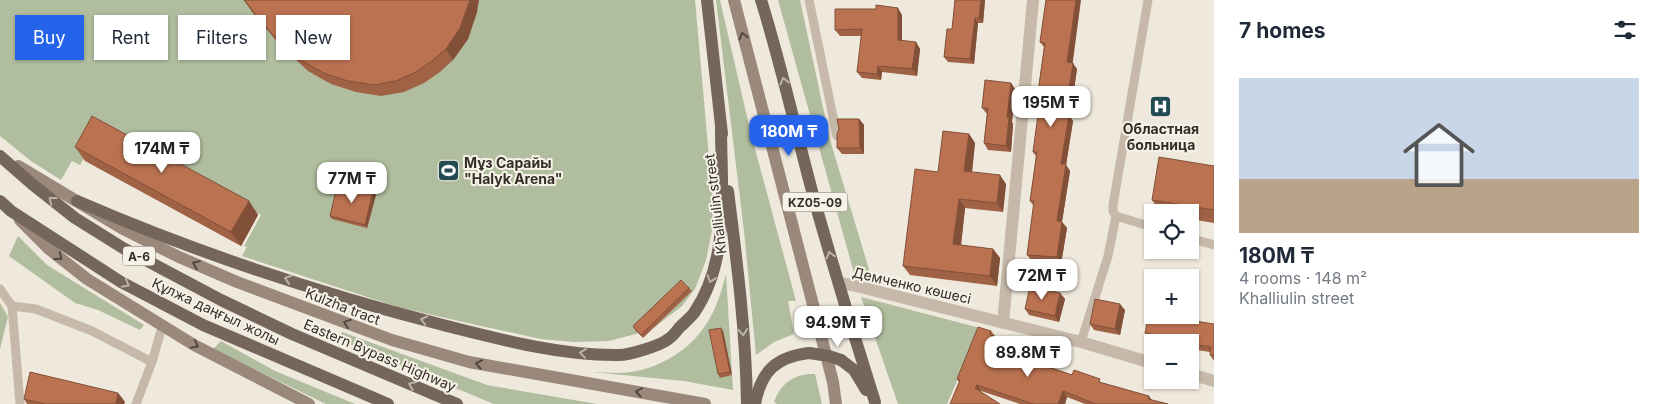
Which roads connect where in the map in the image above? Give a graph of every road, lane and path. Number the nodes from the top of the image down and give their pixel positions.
1 (707, 0) edge
2 (734, 0) edge
3 (761, 0) edge
4 (809, 0) edge
5 (1033, 0) edge
6 (1148, 0) edge
7 (721, 127) junction
8 (836, 136) edge
9 (0, 155) edge
10 (0, 201) edge
11 (77, 201) junction
12 (11, 211) junction
13 (1116, 216) junction
14 (1144, 225) edge
15 (1199, 241) edge
16 (1214, 245) edge
17 (839, 283) junction
18 (0, 289) edge
19 (12, 306) junction
20 (1003, 323) junction
21 (162, 327) junction
22 (292, 334) joint
23 (1081, 342) junction
24 (1144, 361) edge
25 (152, 362) junction
26 (1199, 377) edge
27 (1214, 381) edge
28 (875, 403) edge
29 (20, 404) edge
30 (136, 404) edge
31 (309, 404) edge
32 (388, 404) edge
33 (457, 404) edge
34 (704, 404) edge
35 (747, 404) edge
36 (754, 404) edge
37 (836, 404) edge

1 - 7 main road, Khalliulin street
37 -> 2 main road
17 -> 3 main road, KZ05-09
4 - 8 lane
5 - 20 street
6 - 13 lane
7 -> 11 main road
7 -> 35 main road, Khalliulin street
9 - 11 main road, Kulzha tract
22 -> 9 main road, Kulzha tract / A-6
10 - 12 main road, A-6
34 -> 11 main road, Kulzha tract
12 -> 21 main road
12 -> 32 main road, Құлжа даңғыл жолы / A-6
13 - 14 lane
13 - 23 lane
15 - 16 lane
17 - 20 street, Демченко көшесі
17 - 28 main road, KZ05-09
18 - 19 lane
19 - 25 lane
19 - 29 lane
20 - 23 street, Демченко көшесі
21 - 25 lane
21 -> 31 main road
33 -> 22 main road, Eastern Bypass Highway / A-6
23 - 24 street, Демченко көшесі
25 - 30 lane
26 - 27 street
28 - 36 main road, bridge

